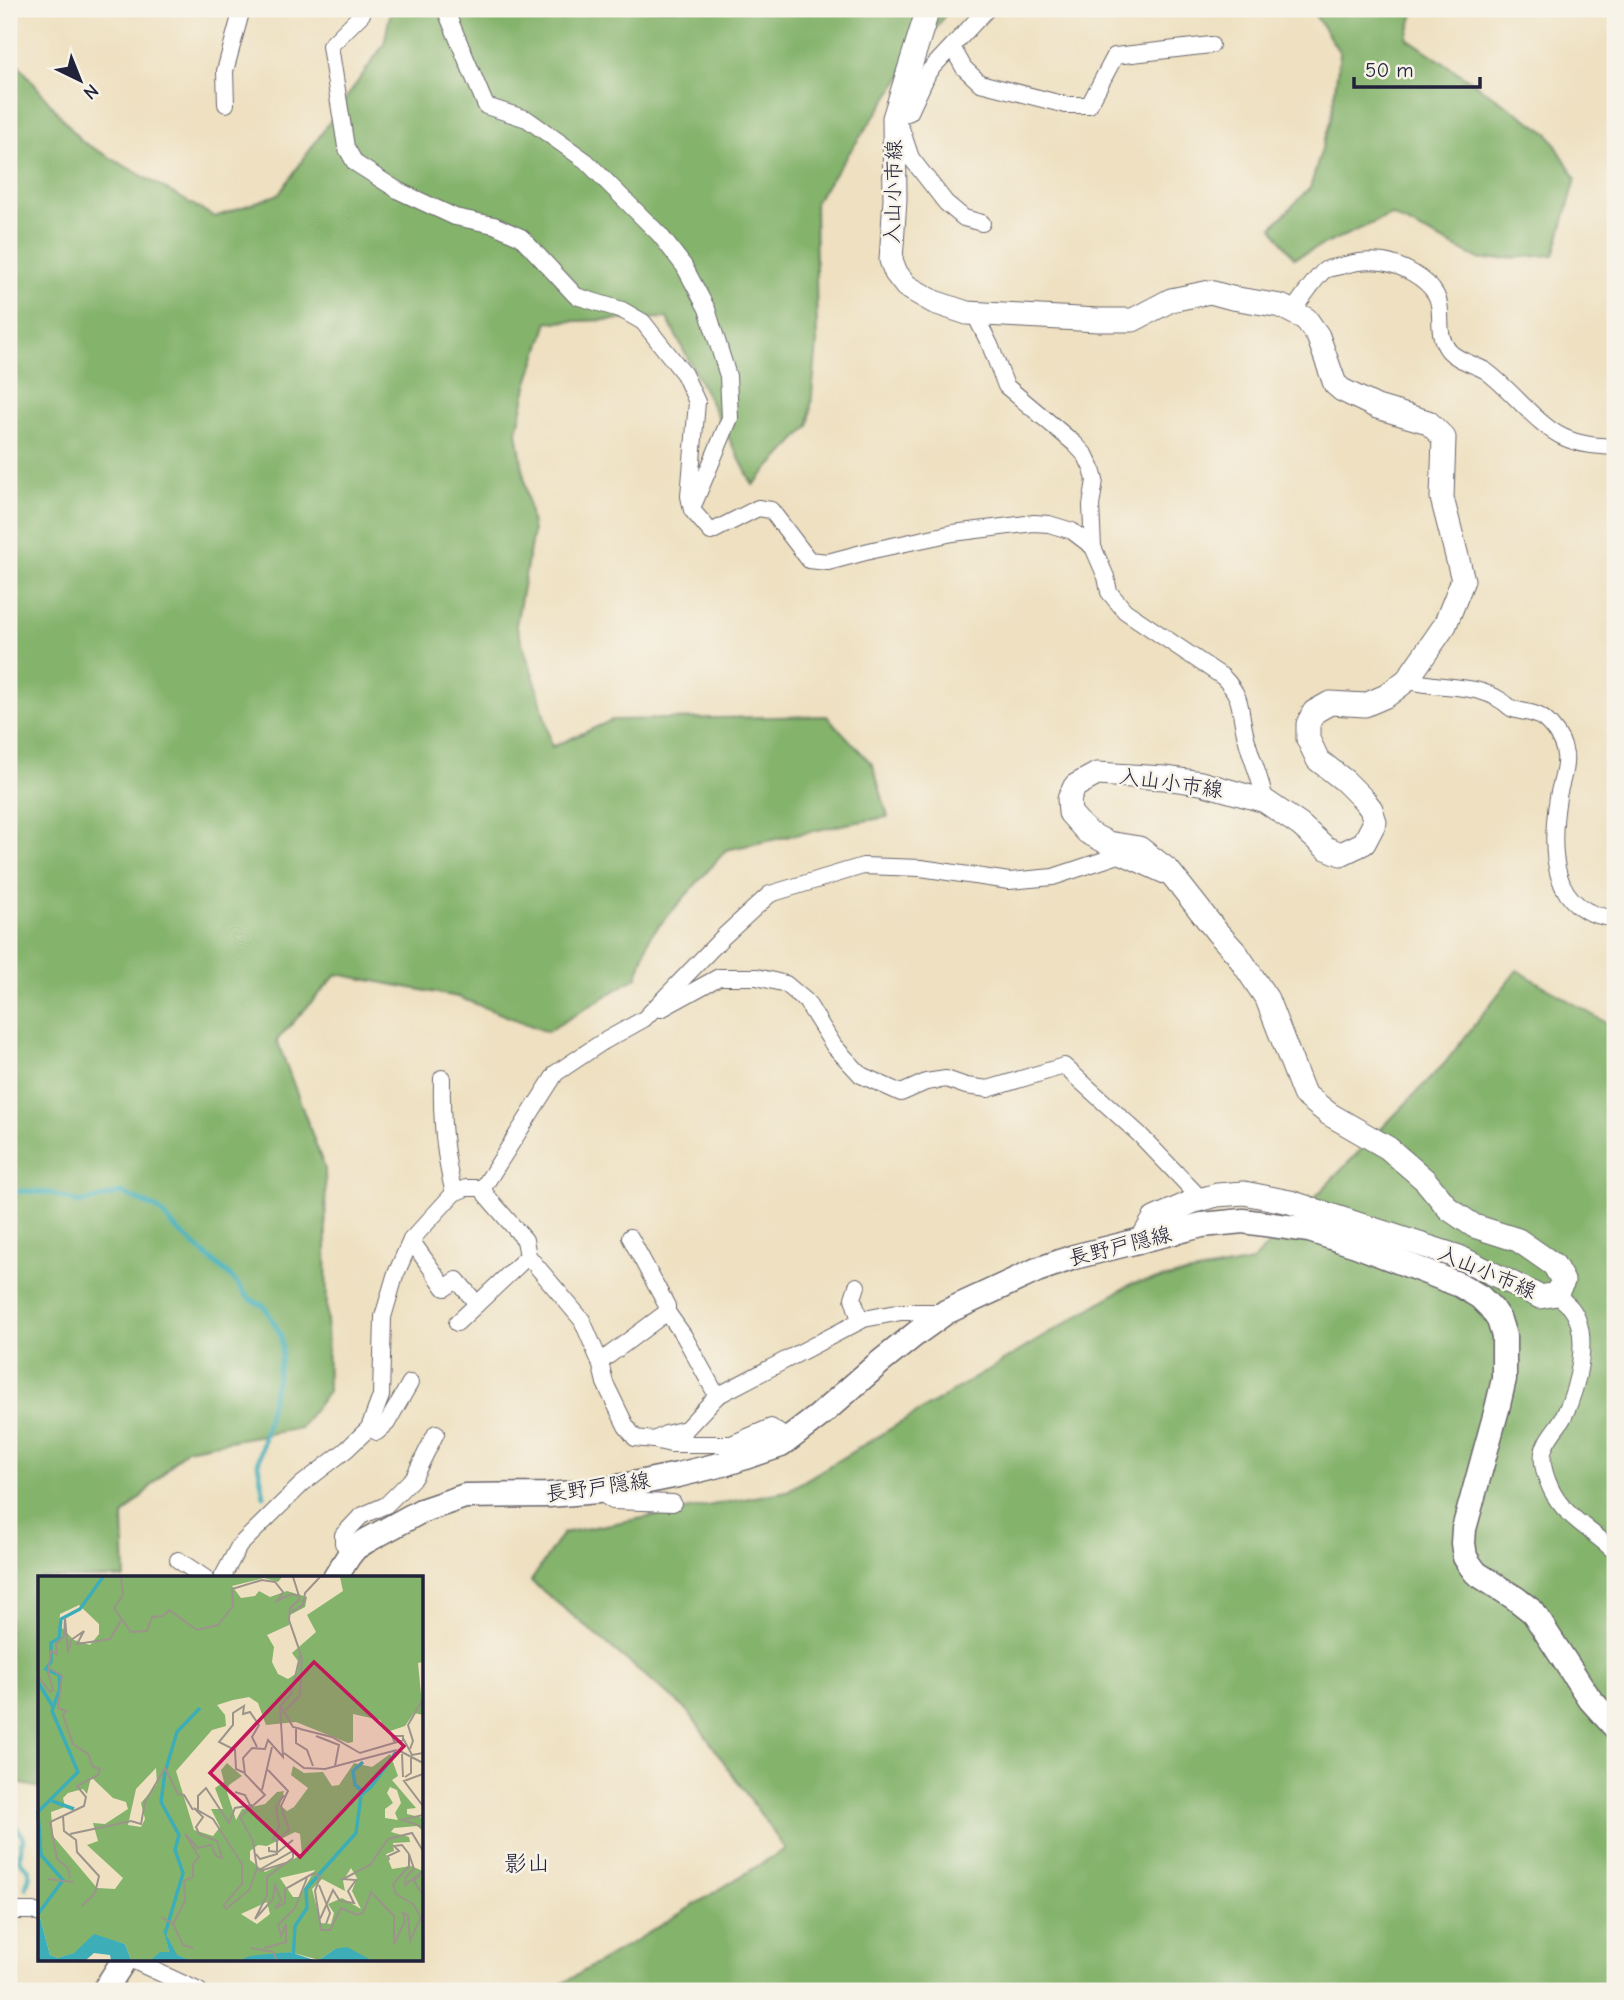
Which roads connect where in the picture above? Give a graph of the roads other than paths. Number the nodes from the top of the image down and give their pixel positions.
1 (242, 9) edge
2 (363, 9) edge
3 (445, 9) edge
4 (928, 9) edge
5 (987, 9) edge
6 (1211, 45) dead end
7 (952, 47) junction
8 (226, 104) dead end
9 (894, 118) junction
10 (982, 223) dead end
11 (1292, 311) junction
12 (974, 313) junction
13 (1615, 447) edge
14 (692, 510) junction
15 (1093, 547) junction
16 (1407, 680) junction
17 (1265, 801) junction
18 (1169, 871) junction
19 (1615, 919) edge
20 (644, 1019) junction
21 (442, 1078) dead end
22 (483, 1188) junction
23 (454, 1193) junction
24 (1201, 1199) junction
25 (630, 1237) dead end
26 (411, 1240) junction
27 (1140, 1241) junction
28 (528, 1256) junction
29 (857, 1286) dead end
30 (1556, 1294) junction
31 (478, 1304) junction
32 (667, 1312) junction
33 (946, 1312) junction
34 (860, 1321) junction
35 (457, 1323) dead end
36 (600, 1362) junction
37 (410, 1383) dead end
38 (717, 1396) junction
39 (369, 1428) junction
40 (436, 1433) dead end
41 (789, 1439) junction
42 (654, 1440) junction
43 (598, 1490) junction
44 (673, 1503) dead end
45 (1615, 1552) edge
46 (351, 1553) junction
47 (178, 1560) dead end
48 (202, 1576) edge
49 (223, 1576) edge
50 (336, 1576) edge
51 (1615, 1727) edge
52 (9, 1911) edge
53 (37, 1913) edge
54 (123, 1962) edge
55 (136, 1962) edge
56 (104, 1991) edge
57 (199, 1991) edge

1 - 8 street
2 - 14 street
3 - 14 street
4 - 9 main road, 入山小市線
5 - 7 street
6 - 7 street
7 - 9 street
9 - 10 street
9 - 12 main road, 入山小市線
11 - 12 main road, 入山小市線
11 - 13 street
11 - 16 main road, 入山小市線
12 - 15 street
14 - 15 street
15 - 17 street
16 - 17 main road, 入山小市線
16 - 19 street
17 - 18 main road, 入山小市線
18 - 20 street
18 - 30 main road, 入山小市線
20 - 22 street
20 - 24 street
21 - 23 street
22 - 23 street
22 - 28 street
23 - 26 street
24 - 27 main road, 入山小市線
24 - 30 main road, 入山小市線
25 - 32 street
26 - 31 street
26 - 39 street
27 - 33 main road, 長野戸隠線
27 - 51 main road, 長野戸隠線
28 - 31 street
28 - 36 street
29 - 34 street
30 - 45 street
31 - 35 street
32 - 36 street
32 - 38 street
33 - 34 street
33 - 41 main road, 長野戸隠線
34 - 38 street
36 - 42 street
37 - 39 street
38 - 42 street
39 - 49 street
40 - 46 street
41 - 42 street
41 - 43 main road, 長野戸隠線
43 - 44 street
43 - 46 main road, 長野戸隠線
46 - 50 main road, 長野戸隠線
47 - 48 street
52 - 53 street
54 - 56 main road
55 - 57 street

